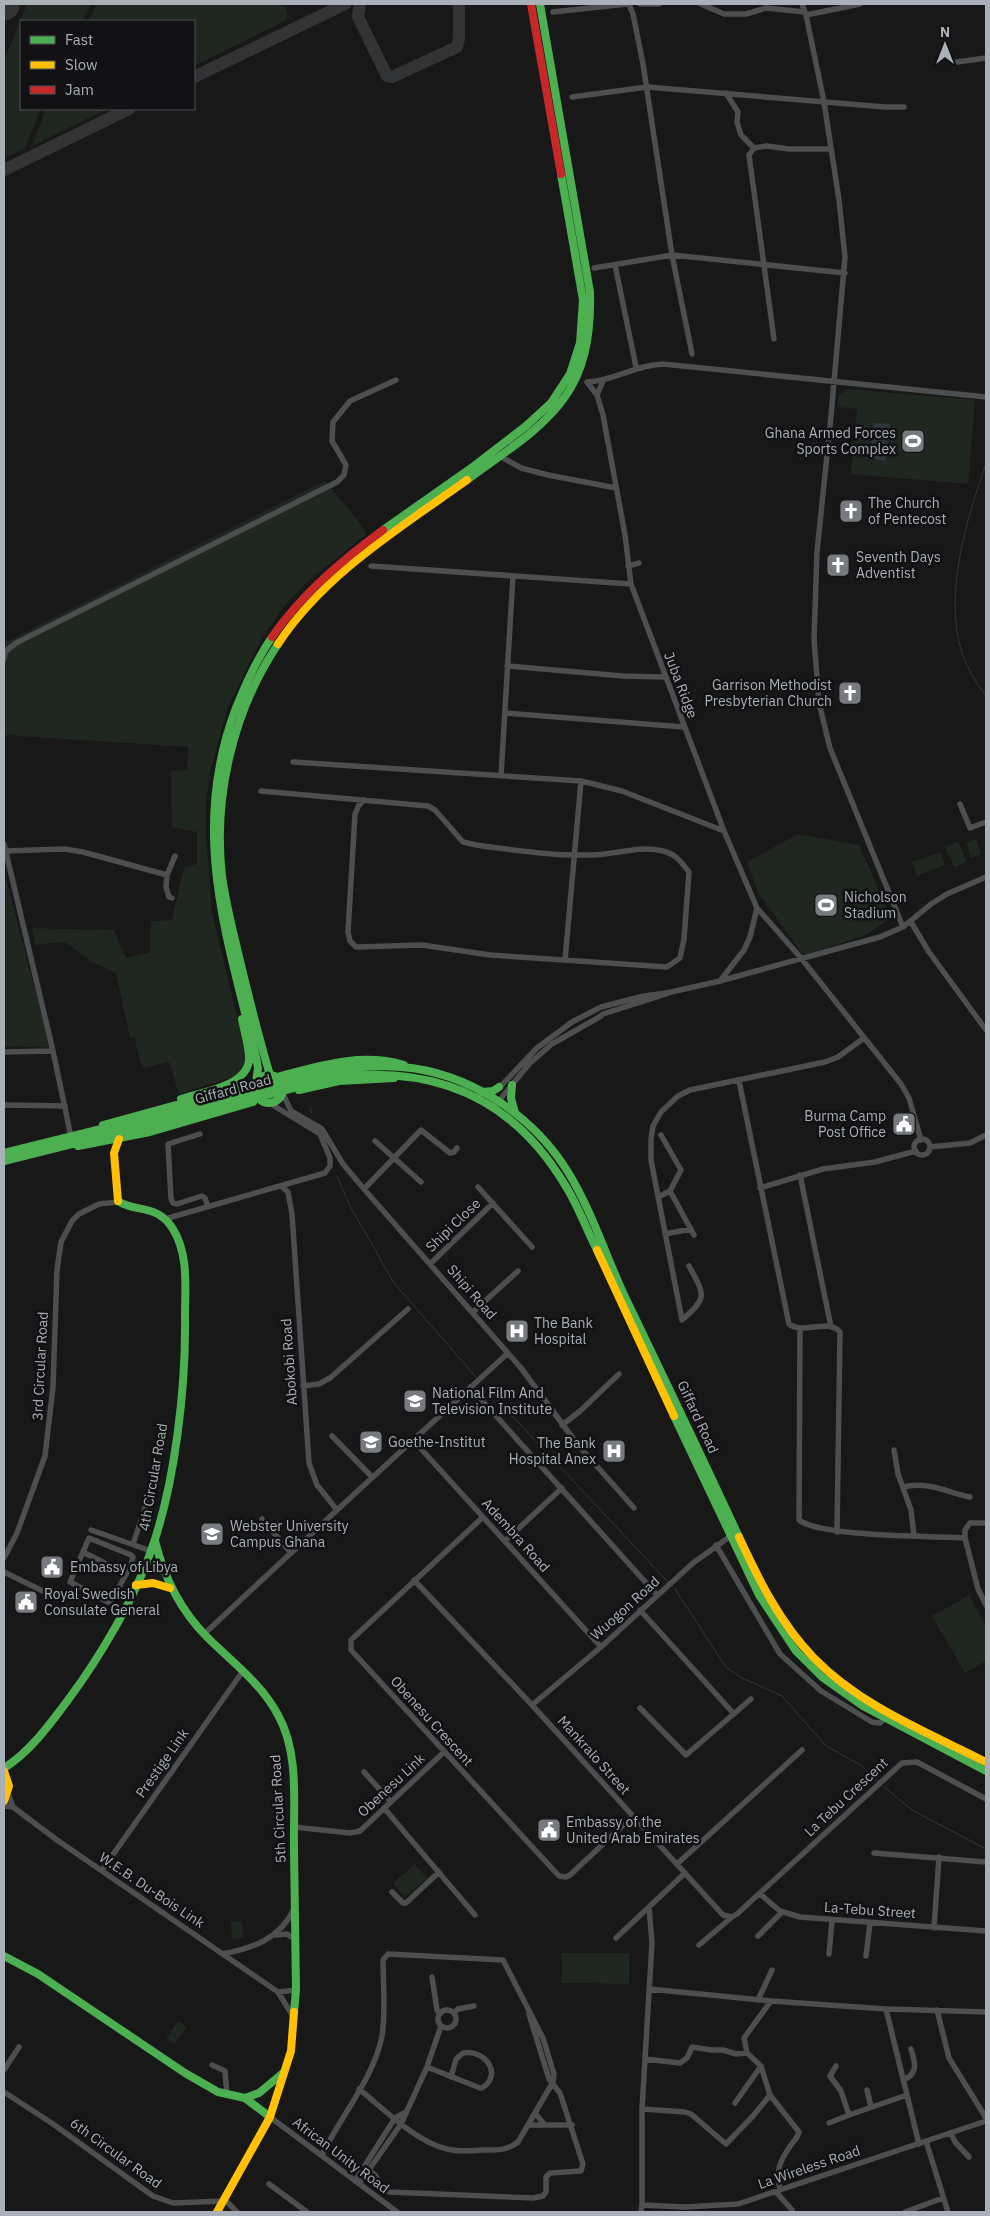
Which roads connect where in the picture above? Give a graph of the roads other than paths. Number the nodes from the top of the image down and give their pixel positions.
1 (531, 4) edge
2 (540, 4) edge
3 (628, 4) edge
4 (640, 4) edge
5 (659, 4) edge
6 (701, 4) edge
7 (802, 4) edge
8 (860, 4) edge
9 (554, 12) dead end
10 (806, 14) junction
11 (986, 58) edge
12 (957, 62) dead end
13 (646, 87) junction
14 (726, 93) junction
15 (572, 97) dead end
16 (824, 102) junction
17 (904, 107) dead end
18 (754, 148) junction
19 (830, 149) junction
20 (672, 255) junction
21 (615, 265) junction
22 (763, 265) junction
23 (594, 268) dead end
24 (845, 274) junction
25 (774, 339) dead end
26 (692, 354) dead end
27 (636, 367) junction
28 (396, 380) dead end
29 (603, 381) junction
30 (834, 383) junction
31 (597, 395) junction
32 (986, 397) edge
33 (500, 456) junction
34 (616, 488) junction
35 (639, 563) dead end
36 (371, 566) dead end
37 (628, 566) junction
38 (513, 576) junction
39 (631, 584) junction
40 (4, 659) edge
41 (507, 666) junction
42 (665, 677) junction
43 (504, 713) junction
44 (684, 727) junction
45 (293, 762) dead end
46 (501, 776) junction
47 (581, 781) junction
48 (261, 791) dead end
49 (364, 800) junction
50 (960, 804) dead end
51 (986, 822) edge
52 (724, 831) junction
53 (4, 847) edge
54 (573, 854) junction
55 (174, 856) dead end
56 (167, 875) junction
57 (986, 877) edge
58 (172, 898) dead end
59 (757, 908) junction
60 (911, 922) junction
61 (903, 927) junction
62 (801, 958) junction
63 (565, 960) junction
64 (720, 981) junction
65 (667, 993) junction
66 (244, 1005) junction
67 (986, 1030) edge
68 (864, 1038) junction
69 (53, 1051) junction
70 (4, 1052) edge
71 (412, 1072) junction
72 (274, 1076) junction
73 (739, 1081) junction
74 (256, 1083) junction
75 (512, 1085) junction
76 (500, 1087) junction
77 (482, 1092) junction
78 (283, 1094) junction
79 (260, 1100) junction
80 (492, 1102) junction
81 (271, 1104) junction
82 (4, 1105) edge
83 (64, 1106) junction
84 (174, 1112) junction
85 (515, 1113) junction
86 (200, 1134) dead end
87 (661, 1135) dead end
88 (986, 1135) edge
89 (76, 1136) junction
90 (119, 1139) junction
91 (921, 1140) junction
92 (375, 1141) dead end
93 (103, 1142) junction
94 (62, 1146) junction
95 (930, 1147) junction
96 (457, 1148) dead end
97 (916, 1151) junction
98 (114, 1153) junction
99 (4, 1154) edge
100 (394, 1159) junction
101 (4, 1161) edge
102 (800, 1175) junction
103 (421, 1182) dead end
104 (278, 1186) junction
105 (478, 1187) dead end
106 (760, 1188) junction
107 (364, 1189) junction
108 (264, 1190) junction
109 (670, 1191) junction
110 (658, 1197) junction
111 (118, 1202) junction
112 (492, 1203) junction
113 (290, 1204) junction
114 (208, 1207) junction
115 (165, 1218) junction
116 (665, 1234) junction
117 (532, 1247) dead end
118 (430, 1264) junction
119 (689, 1266) dead end
120 (518, 1271) dead end
121 (408, 1309) dead end
122 (473, 1312) junction
123 (831, 1327) junction
124 (800, 1328) junction
125 (508, 1353) junction
126 (619, 1374) dead end
127 (303, 1386) junction
128 (470, 1387) junction
129 (562, 1425) junction
130 (332, 1436) dead end
131 (412, 1440) junction
132 (894, 1450) dead end
133 (372, 1477) junction
134 (902, 1487) junction
135 (562, 1488) junction
136 (970, 1498) dead end
137 (147, 1502) dead end
138 (634, 1508) dead end
139 (336, 1510) junction
140 (483, 1518) junction
141 (262, 1519) dead end
142 (986, 1523) edge
143 (91, 1530) dead end
144 (837, 1532) junction
145 (733, 1534) junction
146 (914, 1535) junction
147 (965, 1538) junction
148 (155, 1541) junction
149 (505, 1541) junction
150 (133, 1544) junction
151 (716, 1546) junction
152 (151, 1550) junction
153 (83, 1552) junction
154 (291, 1553) junction
155 (4, 1558) edge
156 (131, 1565) junction
157 (142, 1570) junction
158 (4, 1572) edge
159 (126, 1574) junction
160 (414, 1580) junction
161 (136, 1585) junction
162 (170, 1588) junction
163 (657, 1595) junction
164 (55, 1597) dead end
165 (986, 1605) edge
166 (640, 1610) junction
167 (204, 1634) junction
168 (601, 1647) junction
169 (242, 1671) junction
170 (751, 1699) dead end
171 (532, 1705) junction
172 (640, 1708) dead end
173 (734, 1714) junction
174 (885, 1718) junction
175 (802, 1750) dead end
176 (444, 1752) junction
177 (20, 1756) junction
178 (986, 1762) edge
179 (4, 1770) edge
180 (986, 1771) edge
181 (364, 1772) dead end
182 (9, 1781) junction
183 (6, 1797) edge
184 (986, 1799) edge
185 (391, 1802) junction
186 (4, 1806) edge
187 (13, 1807) junction
188 (384, 1808) junction
189 (632, 1817) junction
190 (294, 1827) junction
191 (874, 1853) dead end
192 (940, 1857) junction
193 (986, 1862) edge
194 (677, 1864) junction
195 (102, 1870) junction
196 (439, 1872) junction
197 (685, 1873) junction
198 (392, 1892) dead end
199 (760, 1894) junction
200 (296, 1905) junction
201 (649, 1907) junction
202 (782, 1912) junction
203 (475, 1914) dead end
204 (732, 1917) junction
205 (832, 1921) junction
206 (870, 1923) junction
207 (934, 1928) junction
208 (986, 1931) edge
209 (274, 1935) junction
210 (758, 1936) dead end
211 (616, 1938) dead end
212 (296, 1940) junction
213 (699, 1945) dead end
214 (223, 1954) junction
215 (829, 1954) dead end
216 (4, 1956) edge
217 (866, 1956) dead end
218 (772, 1970) dead end
219 (432, 1977) dead end
220 (649, 1988) junction
221 (296, 1990) junction
222 (278, 1992) junction
223 (758, 2000) junction
224 (771, 2001) junction
225 (474, 2006) dead end
226 (886, 2009) junction
227 (937, 2010) junction
228 (986, 2012) edge
229 (454, 2013) junction
230 (440, 2014) junction
231 (295, 2019) junction
232 (441, 2026) junction
233 (19, 2046) dead end
234 (911, 2049) dead end
235 (747, 2053) junction
236 (645, 2059) junction
237 (212, 2065) dead end
238 (761, 2066) junction
239 (836, 2066) dead end
240 (287, 2067) junction
241 (427, 2067) junction
242 (4, 2070) edge
243 (451, 2077) junction
244 (903, 2080) junction
245 (552, 2082) junction
246 (359, 2089) junction
247 (867, 2090) dead end
248 (4, 2092) edge
249 (227, 2095) junction
250 (770, 2095) junction
251 (907, 2095) junction
252 (245, 2098) junction
253 (734, 2102) dead end
254 (871, 2108) junction
255 (642, 2109) junction
256 (406, 2112) junction
257 (535, 2113) junction
258 (849, 2115) junction
259 (270, 2117) junction
260 (395, 2118) junction
261 (986, 2119) edge
262 (829, 2123) dead end
263 (401, 2124) junction
264 (544, 2124) junction
265 (528, 2125) junction
266 (572, 2125) junction
267 (952, 2132) junction
268 (926, 2141) junction
269 (919, 2144) junction
270 (322, 2155) junction
271 (969, 2157) dead end
272 (367, 2169) junction
273 (357, 2183) junction
274 (269, 2184) dead end
275 (778, 2191) junction
276 (943, 2198) junction
277 (225, 2201) junction
278 (642, 2204) junction
279 (738, 2204) junction
280 (685, 2210) edge
281 (792, 2210) dead end
282 (217, 2212) edge
283 (237, 2212) edge
284 (307, 2212) edge
285 (397, 2212) edge
286 (641, 2212) edge
287 (740, 2212) edge
288 (905, 2212) edge
289 (948, 2212) edge

1 - 66 main road
2 - 33 main road
3 - 9 street
3 - 13 street
4 - 5 street
6 - 10 street
7 - 10 street
8 - 10 street
10 - 16 street
11 - 12 street
13 - 14 street
13 - 15 street
13 - 20 street
14 - 16 street
14 - 18 street
16 - 17 street
16 - 19 street
18 - 19 street
18 - 22 street
19 - 24 street
20 - 21 street
20 - 22 street
20 - 26 street
21 - 23 street
21 - 27 street
22 - 24 street
22 - 25 street
24 - 30 street
27 - 29 street
27 - 30 street
28 - 40 street
29 - 31 street
29 - 31 street, Juba Ridge
30 - 32 street
30 - 61 street
31 - 34 street, Juba Ridge
33 - 34 street
33 - 72 main road
34 - 37 street, Juba Ridge
35 - 37 street
36 - 38 street
37 - 39 street, Juba Ridge
38 - 39 street
38 - 41 street
39 - 42 street, Juba Ridge
41 - 42 street
41 - 43 street
42 - 44 street, Juba Ridge
43 - 44 street
43 - 46 street
44 - 52 street, Juba Ridge
45 - 46 street
46 - 47 street
47 - 52 street
47 - 54 street
48 - 49 street
49 - 54 street
49 - 63 street
50 - 51 street
52 - 59 street, Juba Ridge
53 - 56 street
53 - 69 street
54 - 63 street
54 - 63 street
55 - 56 street
56 - 58 street
57 - 60 street
59 - 62 street, Juba Ridge
59 - 64 street
60 - 61 street
60 - 67 street
61 - 62 street
62 - 64 street
62 - 68 street, Juba Ridge
64 - 65 street
65 - 75 street
65 - 76 street
66 - 74 main road
66 - 84 main road
68 - 73 street
68 - 91 street, Juba Ridge
69 - 70 street
69 - 83 street
71 - 72 main road, Giffard Road
71 - 77 main road, Giffard Road
71 - 78 main road, Giffard Road
71 - 80 main road, Giffard Road
71 - 84 main road, Giffard Road, bridge
72 - 74 main road
72 - 78 main road
73 - 106 street
73 - 110 street
74 - 79 main road
74 - 84 main road, Giffard Road
75 - 80 street
75 - 85 main road
76 - 77 main road
76 - 80 street
77 - 80 main road, Giffard Road
78 - 81 main road
78 - 107 street, Shipi Road
79 - 81 main road
79 - 90 main road, Giffard Road
80 - 85 main road, Giffard Road
80 - 145 main road, Giffard Road
81 - 104 street
82 - 83 street
83 - 89 street
84 - 89 main road, Giffard Road
84 - 94 main road, Giffard Road
85 - 145 main road, Giffard Road
86 - 114 street
87 - 109 street
88 - 95 street
89 - 99 main road, Giffard Road
90 - 93 main road, Giffard Road
90 - 98 main road
91 - 95 street
91 - 97 street
92 - 100 street
93 - 94 main road, Giffard Road
93 - 98 main road
94 - 101 main road, Giffard Road
95 - 97 street
96 - 100 street
97 - 102 street
98 - 111 main road
100 - 103 street
100 - 107 street
102 - 106 street
102 - 123 street
104 - 108 street
104 - 113 street, Abokobi Road
105 - 112 street, Shipi Close
106 - 124 street
107 - 118 street, Shipi Road
108 - 113 street
108 - 114 street
109 - 110 street
109 - 116 street
110 - 116 street
111 - 115 main road
111 - 155 street, 3rd Circular Road
112 - 117 street, Shipi Close
112 - 118 street, Shipi Close
113 - 127 street, Abokobi Road
114 - 115 street
115 - 148 main road, 4th Circular Road
116 - 119 street
118 - 122 street, Shipi Road
120 - 122 street
121 - 127 street
122 - 125 street, Shipi Road
123 - 124 street
123 - 144 street
124 - 144 street
125 - 128 street
125 - 129 street, Shipi Road
126 - 129 street
127 - 139 street, Abokobi Road
128 - 131 street
128 - 135 street
129 - 138 street, Shipi Road
130 - 133 street
131 - 133 street
131 - 140 street, Adembra Road
132 - 134 street
133 - 139 street
134 - 136 street
134 - 146 street
135 - 149 street
135 - 163 street
137 - 150 street
139 - 154 street
140 - 149 street, Adembra Road
140 - 160 street, Obenesu Crescent
141 - 154 street
142 - 147 street
143 - 150 street
144 - 146 street
145 - 151 street, Wuogon Road
145 - 174 main road, Giffard Road
145 - 178 main road, Giffard Road
146 - 147 street
147 - 165 street
148 - 152 main road, 4th Circular Road
148 - 162 main road, 5th Circular Road
149 - 168 street, Adembra Road
150 - 152 street
151 - 163 street, Wuogon Road
151 - 174 street
152 - 157 main road, 4th Circular Road
153 - 156 street
153 - 159 street
153 - 159 street
154 - 167 street
156 - 157 street
156 - 159 street
157 - 161 main road, 4th Circular Road
158 - 164 street
160 - 171 street, Mankralo Street
160 - 176 street, Obenesu Crescent
161 - 162 main road
161 - 177 main road, 4th Circular Road
162 - 167 main road, 5th Circular Road
163 - 166 street, Wuogon Road
166 - 168 street, Wuogon Road
166 - 173 street
167 - 169 main road, 5th Circular Road
168 - 171 street, Wuogon Road
169 - 190 main road, 5th Circular Road
169 - 195 street, Prestige Link
170 - 173 street
171 - 189 street, Mankralo Street
172 - 173 street
174 - 180 main road, Giffard Road
175 - 194 street
176 - 185 street, Obenesu Link
176 - 189 street, Obenesu Crescent
177 - 179 main road, 4th Circular Road
177 - 182 main road, 4th Circular Road
179 - 182 main road
181 - 185 street
182 - 183 main road
183 - 187 street
184 - 199 street, La Tebu Crescent
185 - 188 street, Obenesu Link
186 - 187 street, W.E.B. Du-Bois Link
187 - 195 street, W.E.B. Du-Bois Link
188 - 190 street, Obenesu Link
188 - 196 street
189 - 194 street, Mankralo Street
190 - 200 main road, 5th Circular Road
191 - 192 street
192 - 193 street
192 - 207 street
194 - 197 street, Mankralo Street
195 - 214 street, W.E.B. Du-Bois Link
196 - 198 street
196 - 203 street
197 - 201 street
197 - 204 street, Mankralo Street
199 - 202 street, La-Tebu Street
199 - 204 street
200 - 209 street
200 - 212 main road, 5th Circular Road
201 - 211 street
201 - 220 street
202 - 205 street, La-Tebu Street
202 - 210 street
204 - 213 street
205 - 206 street, La-Tebu Street
205 - 215 street
206 - 207 street, La-Tebu Street
206 - 217 street
207 - 208 street, La-Tebu Street
209 - 212 street
209 - 214 street
212 - 221 main road, 5th Circular Road
214 - 222 street, W.E.B. Du-Bois Link
216 - 249 main road
218 - 223 street
219 - 230 street
220 - 223 street
220 - 236 street
221 - 222 street
221 - 231 main road, 5th Circular Road
222 - 231 street, W.E.B. Du-Bois Link
223 - 224 street
224 - 226 street
224 - 235 street
225 - 229 street
226 - 227 street
226 - 244 street
227 - 228 street
227 - 261 street
229 - 230 street
229 - 232 street
230 - 232 street
231 - 240 main road, 5th Circular Road
232 - 241 street
233 - 242 street
234 - 244 street
235 - 236 street
235 - 238 street
236 - 255 street
237 - 249 street
238 - 250 street
238 - 253 street
239 - 258 street
240 - 252 main road
240 - 259 main road, 5th Circular Road
241 - 243 street
241 - 256 street
243 - 243 street
244 - 251 street
245 - 246 street
245 - 257 street
245 - 266 street
246 - 260 street
246 - 270 street
247 - 254 street
248 - 277 street, 6th Circular Road
249 - 252 main road
250 - 255 street
250 - 275 street
251 - 254 street
251 - 269 street
252 - 259 main road
254 - 258 street
255 - 278 street
256 - 260 street
256 - 263 street
257 - 264 street
257 - 265 street
258 - 262 street
259 - 270 street, African Unity Road
259 - 277 main road, 5th Circular Road
260 - 263 street
260 - 272 street
261 - 267 street, La Wireless Road
263 - 265 street
263 - 272 street
264 - 265 street
264 - 266 street
266 - 272 street
267 - 268 street, La Wireless Road
267 - 271 street
268 - 269 street, La Wireless Road
268 - 276 street
269 - 275 street, La Wireless Road
270 - 273 street, African Unity Road
272 - 273 street
273 - 285 street, African Unity Road
274 - 284 street
275 - 279 street, La Wireless Road
275 - 281 street
276 - 288 street
276 - 289 street
277 - 282 main road, 5th Circular Road
277 - 283 street
278 - 280 street, La Wireless Road
278 - 286 street
279 - 280 street, La Wireless Road
279 - 287 street

